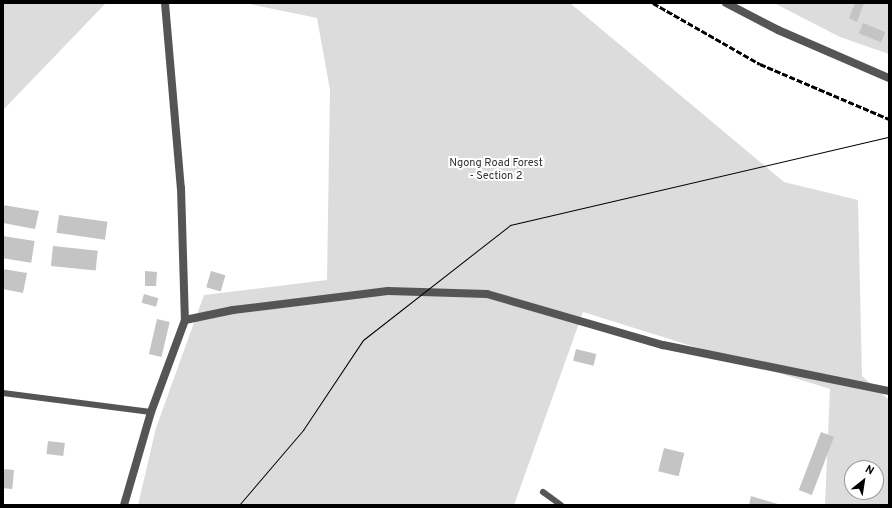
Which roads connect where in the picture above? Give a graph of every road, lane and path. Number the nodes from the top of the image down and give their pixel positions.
1 (165, 3) edge
2 (726, 3) edge
3 (889, 78) edge
4 (185, 320) junction
5 (889, 391) edge
6 (3, 393) edge
7 (151, 412) junction
8 (543, 492) dead end
9 (124, 505) edge
10 (561, 505) edge

1 - 4 street
2 - 3 street
4 - 5 street
4 - 7 street
6 - 7 lane
7 - 9 street
8 - 10 lane

